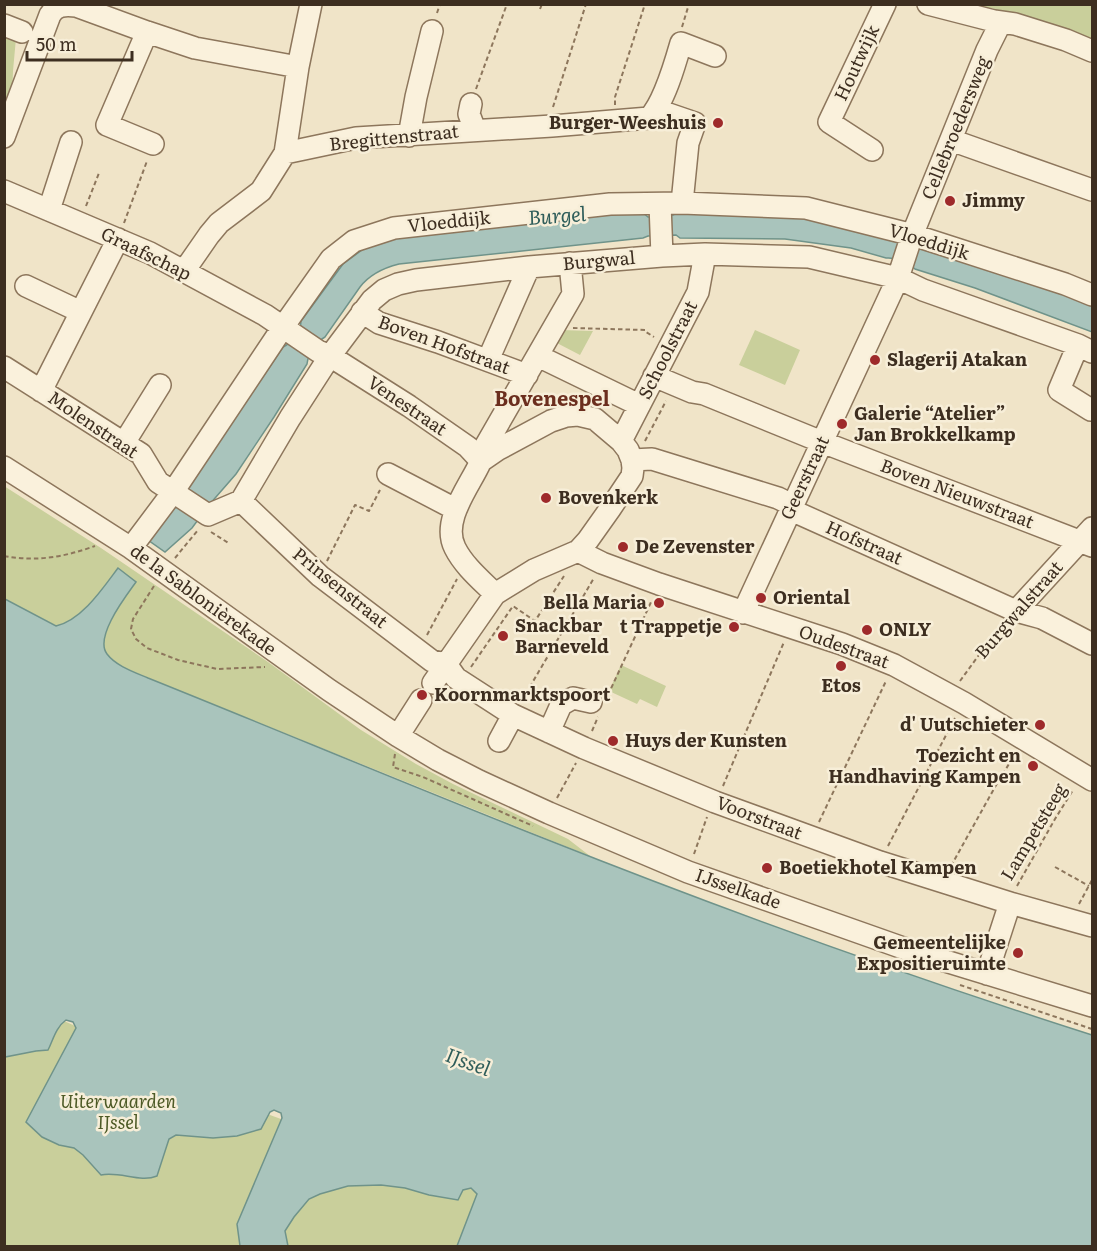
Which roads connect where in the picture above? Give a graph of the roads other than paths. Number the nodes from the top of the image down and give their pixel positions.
1 (311, 4) edge
2 (885, 4) edge
3 (928, 4) edge
4 (1008, 23) junction
5 (432, 31) dead end
6 (147, 32) junction
7 (1092, 51) edge
8 (715, 56) dead end
9 (298, 67) junction
10 (471, 104) road end
11 (657, 110) junction
12 (475, 130) junction
13 (409, 136) junction
14 (4, 137) edge
15 (951, 140) junction
16 (71, 142) dead end
17 (153, 144) road end
18 (872, 150) dead end
19 (285, 153) junction
20 (1092, 190) edge
21 (4, 191) edge
22 (682, 203) junction
23 (661, 208) junction
24 (49, 210) junction
25 (912, 236) junction
26 (118, 238) junction
27 (662, 250) junction
28 (705, 254) junction
29 (570, 263) junction
30 (529, 267) junction
31 (184, 272) junction
32 (899, 273) junction
33 (26, 286) dead end
34 (1092, 295) edge
35 (81, 312) junction
36 (362, 312) junction
37 (289, 330) junction
38 (1085, 349) edge
39 (324, 353) junction
40 (538, 356) junction
41 (488, 360) junction
42 (4, 367) edge
43 (527, 375) junction
44 (654, 376) junction
45 (160, 385) dead end
46 (42, 391) junction
47 (639, 405) junction
48 (1091, 410) dead end
49 (621, 441) junction
50 (822, 442) junction
51 (124, 443) junction
52 (632, 460) junction
53 (481, 461) junction
54 (4, 467) edge
55 (388, 474) road end
56 (177, 495) junction
57 (241, 501) junction
58 (455, 509) junction
59 (790, 510) junction
60 (1088, 538) edge
61 (122, 542) junction
62 (578, 550) junction
63 (495, 594) junction
64 (1016, 611) junction
65 (743, 613) junction
66 (1092, 644) edge
67 (446, 664) junction
68 (600, 703) road end
69 (513, 715) junction
70 (549, 732) junction
71 (398, 736) junction
72 (499, 741) dead end
73 (1088, 778) edge
74 (1010, 903) junction
75 (1092, 926) edge
76 (987, 974) junction
77 (1092, 1006) edge

1 - 9 street
2 - 18 street, Houtwijk
3 - 4 street
4 - 7 street
4 - 15 street, Cellebroedersweg
5 - 13 street
6 - 9 street
6 - 14 street
6 - 17 street
8 - 11 street
9 - 19 street
10 - 12 street
11 - 12 street, Bregittenstraat
11 - 22 street
12 - 13 street, Bregittenstraat
13 - 19 street, Bregittenstraat
15 - 20 street
15 - 25 street, Cellebroedersweg
16 - 24 street
19 - 31 street
21 - 24 street, Graafschap
22 - 23 street, Vloeddijk
22 - 25 street, Vloeddijk
23 - 27 street
23 - 37 street, Vloeddijk
24 - 26 street, Graafschap
25 - 32 street, Cellebroedersweg
25 - 34 street, Vloeddijk
26 - 31 street, Graafschap
26 - 35 street
27 - 28 street, Burgwal
27 - 29 street, Burgwal
28 - 32 street, Burgwal
28 - 44 street, Schoolstraat
29 - 30 street, Burgwal
29 - 40 street
30 - 36 street, Burgwal
30 - 41 street
31 - 37 street, Graafschap
32 - 38 street, Burgwal
32 - 50 street, Geerstraat
33 - 35 street
35 - 46 street
36 - 39 street, Burgwal
36 - 41 street, Boven Hofstraat
37 - 39 street, Graafschap
37 - 56 street, Vloeddijk
38 - 48 street
39 - 53 street, Venestraat
39 - 57 street, Burgwal
40 - 43 street
40 - 47 street
41 - 43 street, Boven Hofstraat
42 - 46 street, Molenstraat
43 - 53 street
44 - 47 street, Schoolstraat
44 - 50 street, Boven Nieuwstraat
45 - 51 street
46 - 51 street, Molenstraat
47 - 49 street, Schoolstraat
49 - 52 street
49 - 53 street
50 - 59 street, Geerstraat
50 - 60 street, Boven Nieuwstraat
51 - 56 street, Molenstraat
52 - 59 street, Hofstraat
52 - 62 street
53 - 58 street
54 - 61 street, de la Sablonièrekade
55 - 58 street
56 - 57 street, Molenstraat
56 - 61 street, Vloeddijk
57 - 67 street, Prinsenstraat
58 - 63 street
59 - 64 street, Hofstraat
59 - 65 street, Geerstraat
60 - 64 street, Burgwalstraat
61 - 71 street, de la Sablonièrekade
62 - 63 street
62 - 65 street, Oudestraat
63 - 67 street
64 - 66 street, Hofstraat
65 - 73 street, Oudestraat
67 - 69 street, Voorstraat
67 - 71 street
68 - 70 street
69 - 70 street, Voorstraat
69 - 72 street
70 - 74 street, Voorstraat
71 - 76 street, IJsselkade
74 - 75 street, Voorstraat
74 - 76 street
76 - 77 street, IJsselkade

